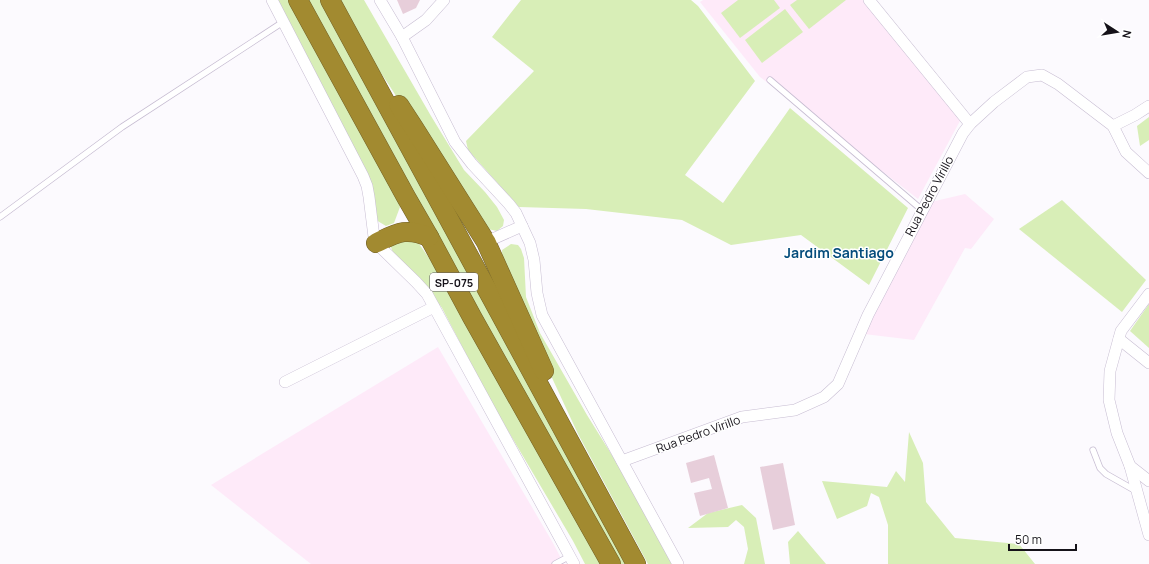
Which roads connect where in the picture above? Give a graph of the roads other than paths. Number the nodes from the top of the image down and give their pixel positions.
1 (272, 0) edge
2 (298, 0) edge
3 (330, 0) edge
4 (380, 0) edge
5 (444, 0) edge
6 (869, 0) edge
7 (283, 22) junction
8 (345, 28) junction
9 (402, 37) junction
10 (770, 80) dead end
11 (1149, 106) edge
12 (970, 124) junction
13 (1113, 126) junction
14 (1149, 173) edge
15 (406, 197) junction
16 (922, 210) junction
17 (0, 217) edge
18 (522, 226) junction
19 (429, 237) junction
20 (375, 240) junction
21 (486, 242) junction
22 (1149, 294) edge
23 (434, 306) junction
24 (1119, 339) junction
25 (1149, 363) edge
26 (285, 382) dead end
27 (1093, 450) dead end
28 (579, 459) junction
29 (622, 461) junction
30 (1130, 466) junction
31 (1149, 481) edge
32 (1138, 492) junction
33 (1149, 535) edge
34 (572, 560) edge
35 (555, 564) edge
36 (611, 564) edge
37 (636, 564) edge
38 (678, 564) edge

1 - 7 street
2 - 15 highway, SP-075
3 - 8 highway, SP-075
4 - 9 street
5 - 9 street
6 - 12 street
7 - 17 lane
7 - 20 street
8 - 21 highway
8 - 28 highway, SP-075
9 - 18 street
10 - 16 lane
11 - 13 street
12 - 13 street, Rua Pedro Virillo
12 - 16 street, Rua Pedro Virillo
13 - 14 street, Rua Pedro Virillo
15 - 19 highway, SP-075
15 - 20 highway
16 - 29 street, Rua Pedro Virillo
18 - 21 street
18 - 29 street
19 - 20 highway
19 - 36 highway, SP-075
20 - 23 street
21 - 28 highway
22 - 24 street
23 - 26 street
23 - 34 street
24 - 25 street
24 - 30 street
27 - 32 lane
28 - 37 highway, SP-075
29 - 38 street
30 - 31 street
30 - 32 street
32 - 33 street
34 - 35 lane

